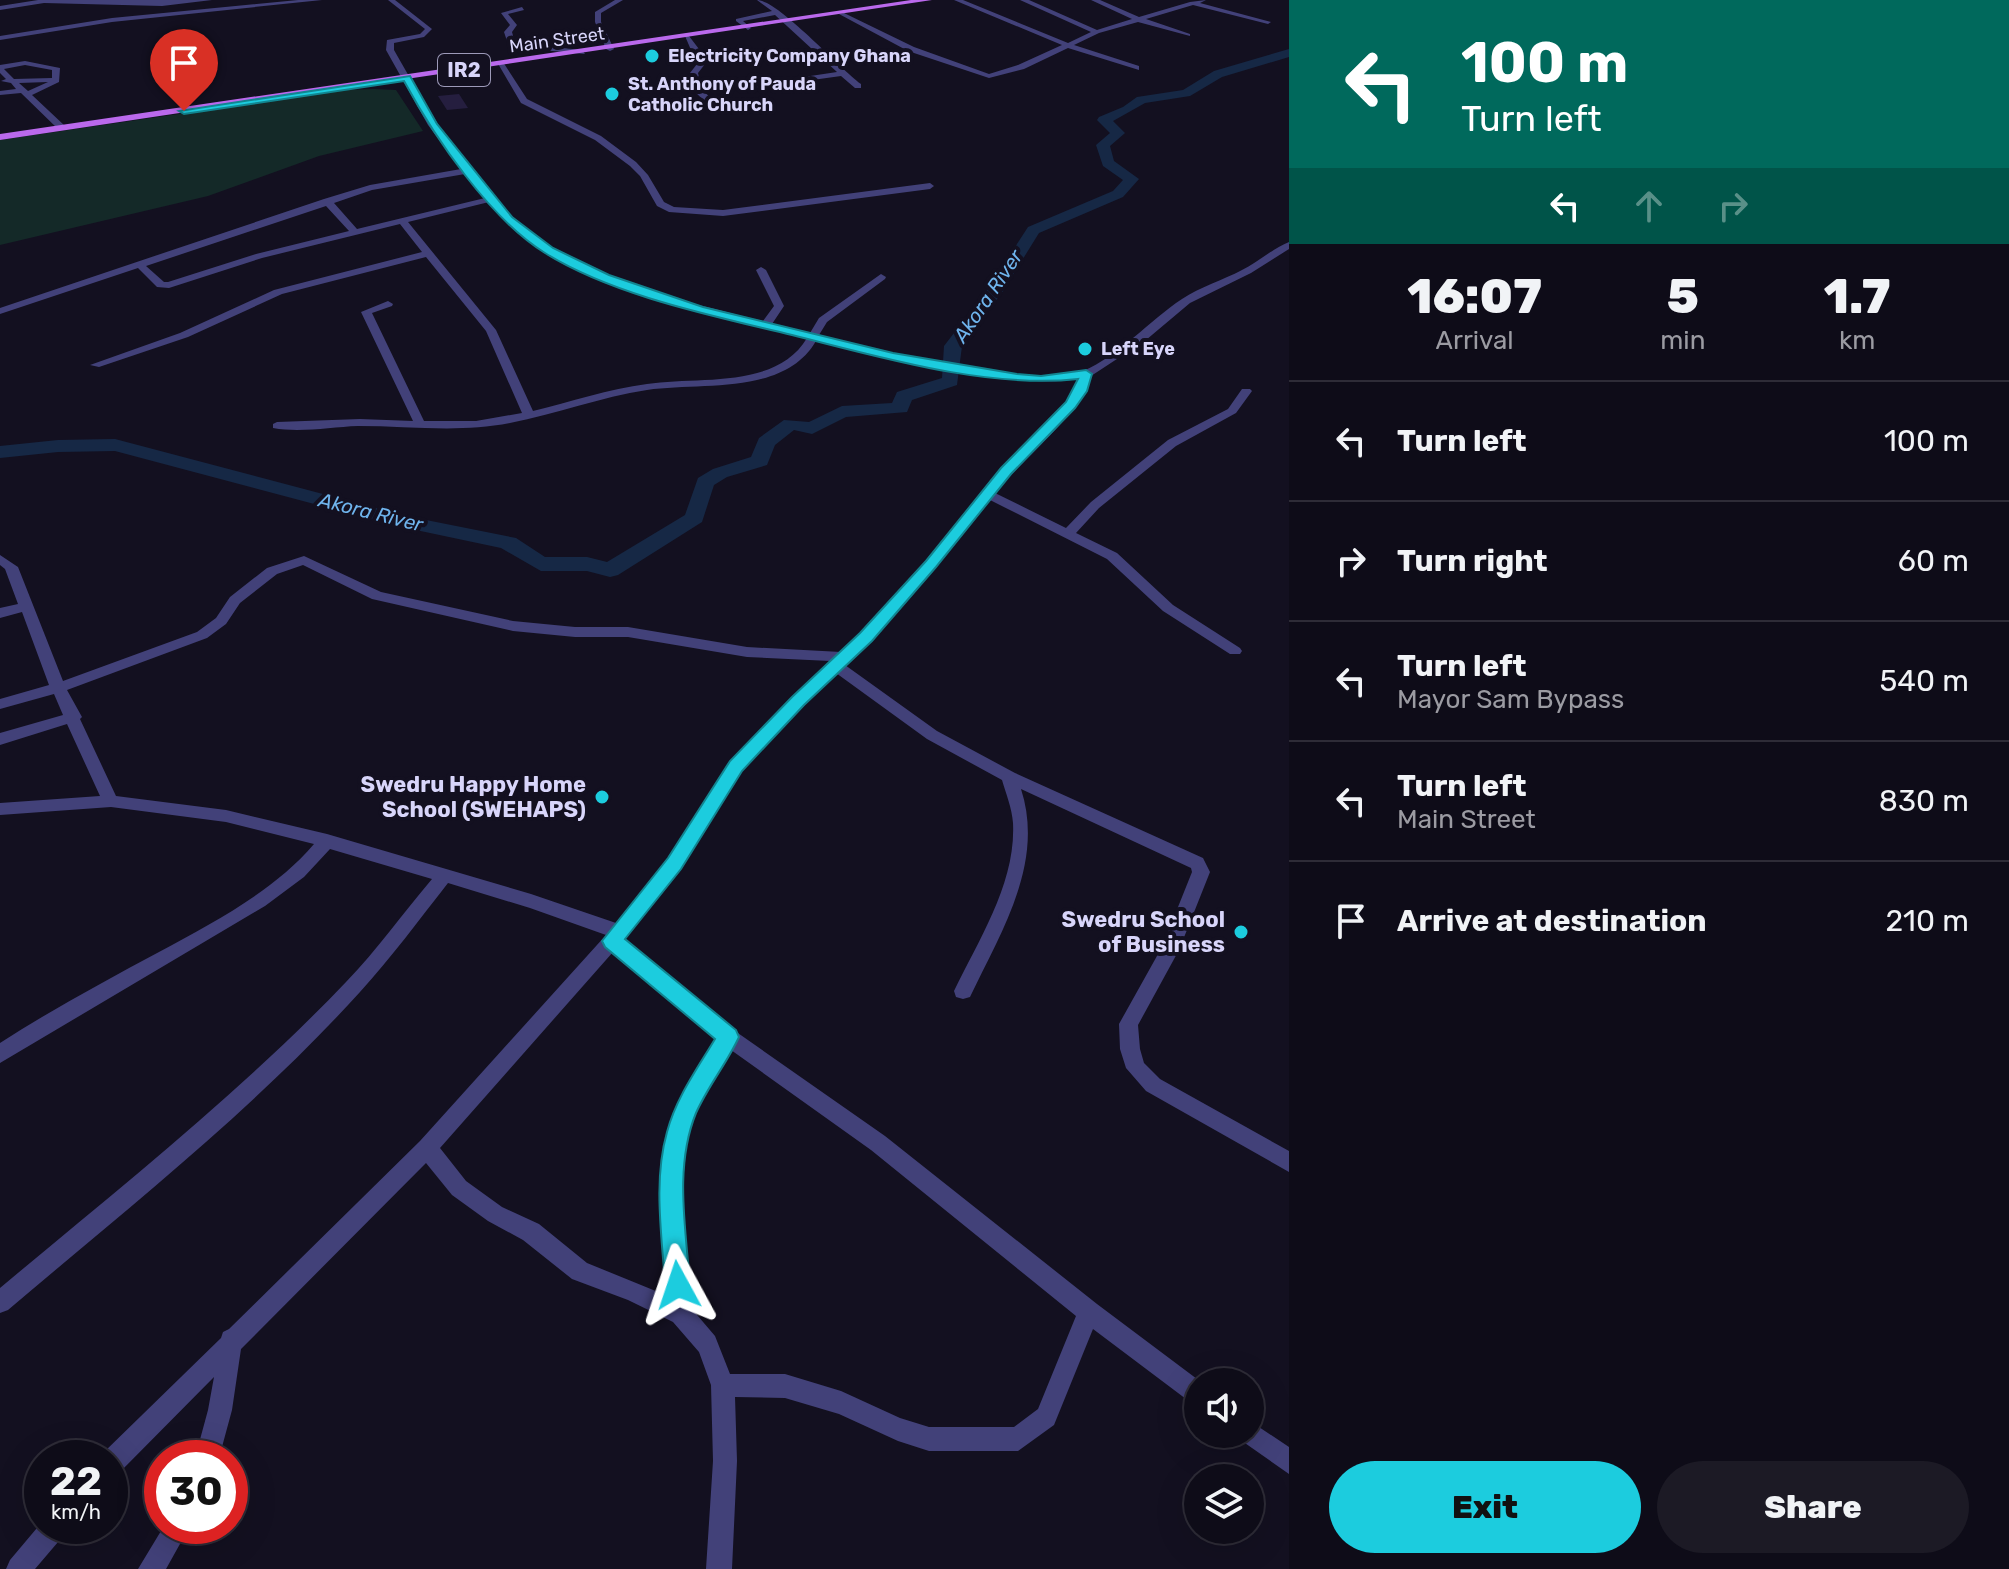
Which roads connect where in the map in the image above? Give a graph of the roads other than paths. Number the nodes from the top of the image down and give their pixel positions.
1 (201, 0) edge
2 (222, 0) edge
3 (242, 0) edge
4 (319, 0) edge
5 (391, 0) edge
6 (760, 0) edge
7 (928, 0) edge
8 (957, 0) edge
9 (1023, 0) edge
10 (1094, 0) edge
11 (1160, 0) edge
12 (1203, 0) edge
13 (614, 1) edge
14 (1192, 3) junction
15 (236, 7) junction
16 (1177, 7) junction
17 (0, 8) edge
18 (522, 9) dead end
19 (779, 12) junction
20 (842, 14) junction
21 (1137, 19) junction
22 (790, 22) junction
23 (1268, 22) dead end
24 (748, 28) junction
25 (1097, 32) junction
26 (1188, 35) dead end
27 (687, 37) junction
28 (0, 38) edge
29 (1067, 45) junction
30 (610, 49) junction
31 (582, 52) junction
32 (500, 64) junction
33 (0, 68) edge
34 (1136, 68) dead end
35 (841, 74) junction
36 (407, 78) junction
37 (12, 80) junction
38 (56, 80) junction
39 (0, 82) edge
40 (858, 86) dead end
41 (751, 87) dead end
42 (26, 92) junction
43 (0, 93) edge
44 (718, 109) dead end
45 (62, 128) junction
46 (0, 137) edge
47 (467, 171) junction
48 (930, 186) dead end
49 (491, 199) junction
50 (327, 201) junction
51 (401, 220) junction
52 (354, 231) junction
53 (1289, 245) edge
54 (428, 253) junction
55 (139, 264) junction
56 (761, 270) dead end
57 (881, 277) dead end
58 (388, 304) dead end
59 (0, 311) edge
60 (766, 325) junction
61 (812, 337) junction
62 (95, 365) dead end
63 (1086, 374) junction
64 (1246, 391) dead end
65 (529, 415) junction
66 (277, 426) dead end
67 (421, 426) junction
68 (988, 494) junction
69 (1069, 533) junction
70 (0, 559) edge
71 (28, 606) junction
72 (0, 613) edge
73 (1235, 651) dead end
74 (839, 661) junction
75 (58, 688) junction
76 (0, 704) edge
77 (74, 717) junction
78 (0, 739) edge
79 (1009, 777) junction
80 (111, 801) junction
81 (0, 809) edge
82 (327, 841) junction
83 (443, 877) junction
84 (616, 936) junction
85 (963, 991) dead end
86 (728, 1037) junction
87 (0, 1054) edge
88 (427, 1148) junction
89 (1289, 1162) edge
90 (0, 1302) edge
91 (1089, 1312) junction
92 (681, 1314) junction
93 (231, 1340) junction
94 (1184, 1383) edge
95 (723, 1385) junction
96 (212, 1440) edge
97 (1264, 1443) edge
98 (128, 1446) edge
99 (1289, 1462) edge
100 (40, 1544) edge
101 (167, 1544) edge
102 (19, 1569) edge
103 (151, 1569) edge
104 (719, 1569) edge

1 - 2 street
1 - 17 street
3 - 15 street
4 - 15 street
5 - 36 street
6 - 19 street
7 - 20 main road, Main Street / IR2
8 - 29 street
9 - 25 street
10 - 21 street
11 - 16 street
12 - 14 street
13 - 30 street
14 - 16 street
14 - 23 street
15 - 28 street
16 - 21 street
18 - 31 street
19 - 22 street
19 - 24 street
20 - 22 main road, Main Street / IR2
20 - 29 street
21 - 25 street
21 - 26 street
22 - 24 main road, Main Street / IR2
22 - 35 street
24 - 27 main road, Main Street / IR2
25 - 29 street
27 - 30 main road, Main Street / IR2
27 - 44 street
29 - 34 street
30 - 31 main road, Main Street / IR2
31 - 32 main road, Main Street / IR2
32 - 36 main road, Main Street / IR2
32 - 48 street
33 - 37 street
33 - 38 street
35 - 40 street
35 - 41 street
36 - 45 main road, Main Street / IR2
36 - 47 street
37 - 38 street
37 - 39 street
37 - 42 street
38 - 42 street
42 - 43 street
42 - 45 street
45 - 46 main road, Main Street / IR2
47 - 49 street
47 - 50 street
49 - 51 street
49 - 60 street
50 - 52 street
50 - 55 street
51 - 52 street
51 - 54 street
52 - 55 street
53 - 63 street
54 - 62 street
54 - 65 street
55 - 59 street
56 - 60 street
57 - 61 street
58 - 67 street
60 - 61 street
61 - 63 street
61 - 65 street
63 - 68 street
64 - 69 street
65 - 67 street
66 - 67 street
68 - 69 street
68 - 74 street
69 - 73 street
70 - 71 street
71 - 72 street
71 - 75 street
74 - 75 street
74 - 79 street
74 - 84 street
75 - 76 street
75 - 77 street
77 - 78 street
77 - 80 street
79 - 85 street
79 - 89 street
80 - 81 street
80 - 82 street
82 - 83 street
82 - 87 street
83 - 84 street
83 - 90 street
84 - 86 street
84 - 88 street
86 - 91 street
86 - 92 street
88 - 92 street
88 - 93 street
91 - 94 street
91 - 95 street
92 - 95 street
93 - 96 street
93 - 98 street
95 - 104 street
97 - 99 street
100 - 102 street
101 - 103 street

